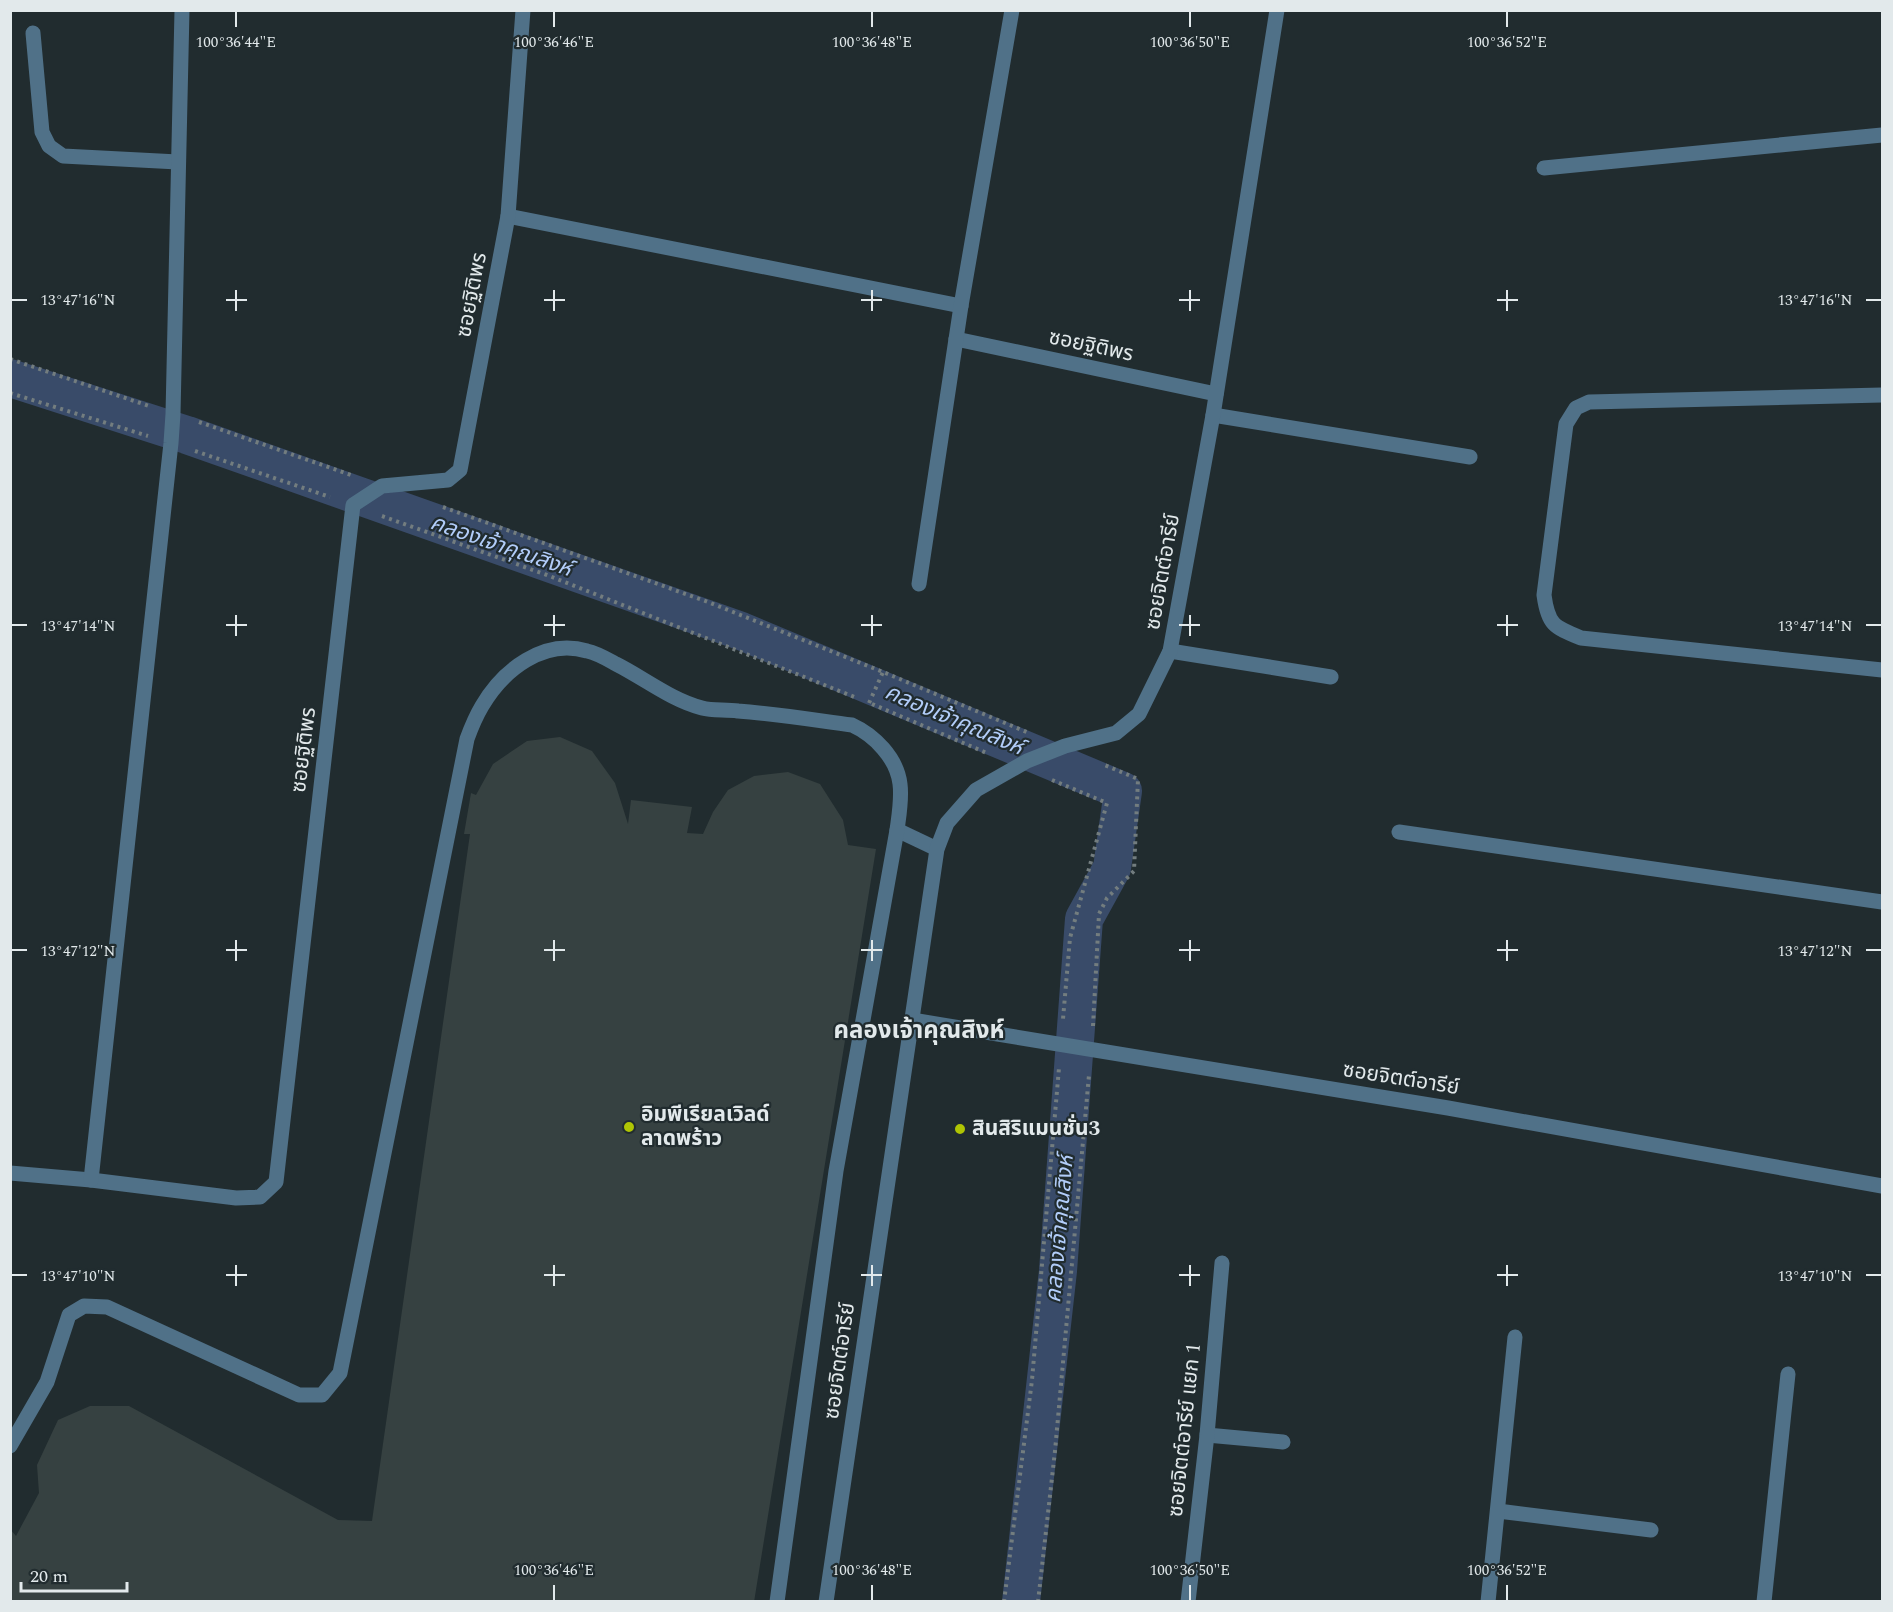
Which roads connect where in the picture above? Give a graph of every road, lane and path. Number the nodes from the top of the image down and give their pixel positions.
1 (182, 10) edge
2 (522, 10) edge
3 (1012, 10) edge
4 (1277, 10) edge
5 (33, 33) dead end
6 (1882, 135) edge
7 (178, 162) junction
8 (1544, 168) dead end
9 (508, 216) junction
10 (961, 306) junction
11 (956, 339) junction
12 (10, 393) edge
13 (1216, 394) junction
14 (1882, 395) edge
15 (1213, 415) junction
16 (171, 443) junction
17 (1470, 458) dead end
18 (353, 506) junction
19 (918, 584) dead end
20 (708, 602) dead end
21 (1170, 651) junction
22 (1882, 670) edge
23 (883, 672) junction
24 (1331, 677) dead end
25 (869, 703) junction
26 (1032, 734) dead end
27 (1095, 761) dead end
28 (1022, 763) junction
29 (897, 830) junction
30 (1400, 832) dead end
31 (937, 849) junction
32 (1882, 902) edge
33 (912, 1020) junction
34 (1060, 1045) junction
35 (1091, 1050) junction
36 (10, 1173) edge
37 (91, 1180) junction
38 (1882, 1186) edge
39 (1222, 1263) dead end
40 (1515, 1337) dead end
41 (1788, 1374) dead end
42 (1207, 1435) junction
43 (1283, 1442) dead end
44 (10, 1446) edge
45 (1498, 1511) junction
46 (1651, 1530) dead end
47 (777, 1602) edge
48 (826, 1602) edge
49 (1004, 1602) edge
50 (1038, 1602) edge
51 (1188, 1602) edge
52 (1488, 1602) edge
53 (1764, 1602) edge

1 - 7 street
2 - 9 street, ซอยฐิติพร
3 - 10 street
4 - 13 street, ซอยจิตต์อารีย์
5 - 7 street
6 - 8 street
7 - 16 street
9 - 10 street
9 - 18 street, ซอยฐิติพร
10 - 11 street
11 - 13 street, ซอยฐิติพร
11 - 19 street
12 - 16 path
13 - 15 street, ซอยจิตต์อารีย์
14 - 22 street
15 - 17 street
15 - 21 street, ซอยจิตต์อารีย์
16 - 18 path
16 - 37 street
18 - 25 path
18 - 37 street, ซอยฐิติพร
20 - 23 path
21 - 24 street
21 - 28 street, ซอยจิตต์อารีย์
23 - 25 path
23 - 26 path
25 - 28 path
27 - 35 path
28 - 31 street, ซอยจิตต์อารีย์
28 - 34 path
29 - 31 street
29 - 44 street
29 - 47 street
30 - 32 street
31 - 33 street, ซอยจิตต์อารีย์
33 - 34 street, ซอยจิตต์อารีย์
33 - 48 street, ซอยจิตต์อารีย์
34 - 35 street, ซอยจิตต์อารีย์
34 - 49 path
35 - 38 street, ซอยจิตต์อารีย์
35 - 50 path
36 - 37 street, ซอยฐิติพร
39 - 42 street, ซอยจิตต์อารีย์ แยก 1
40 - 45 street
41 - 53 street
42 - 43 street
42 - 51 street, ซอยจิตต์อารีย์ แยก 1
45 - 46 street
45 - 52 street

